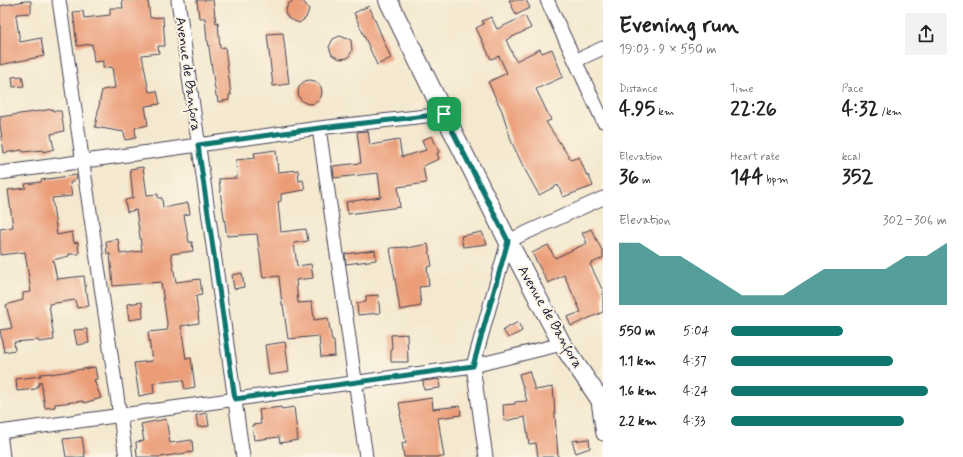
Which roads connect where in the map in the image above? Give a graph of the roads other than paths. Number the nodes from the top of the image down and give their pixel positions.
1 (59, 0) edge
2 (178, 0) edge
3 (388, 0) edge
4 (547, 0) edge
5 (603, 48) edge
6 (575, 61) junction
7 (444, 114) junction
8 (603, 121) edge
9 (320, 128) junction
10 (198, 145) junction
11 (83, 162) junction
12 (0, 173) edge
13 (603, 198) edge
14 (508, 241) junction
15 (562, 344) junction
16 (473, 366) junction
17 (355, 382) junction
18 (235, 399) junction
19 (600, 399) edge
20 (120, 415) junction
21 (0, 433) edge
22 (603, 434) edge
23 (3, 457) edge
24 (126, 457) edge
25 (243, 457) edge
26 (366, 457) edge
27 (486, 457) edge

1 - 11 street
2 - 10 street, Avenue de Banfora
3 - 7 main road, Avenue de Banfora
4 - 6 street
5 - 6 street
6 - 8 street
7 - 9 street
7 - 14 main road, Avenue de Banfora
9 - 10 street
9 - 17 street
10 - 11 street
10 - 18 street, Avenue de Banfora
11 - 12 street
11 - 20 street
13 - 14 street
14 - 15 main road, Avenue de Banfora
14 - 16 street
15 - 16 street
15 - 19 main road, Avenue de Banfora
16 - 17 street
16 - 27 street
17 - 18 street
17 - 26 street
18 - 20 street
18 - 25 street, Avenue de Banfora
19 - 22 street, Avenue de Banfora
20 - 21 street
20 - 24 street
21 - 23 street

